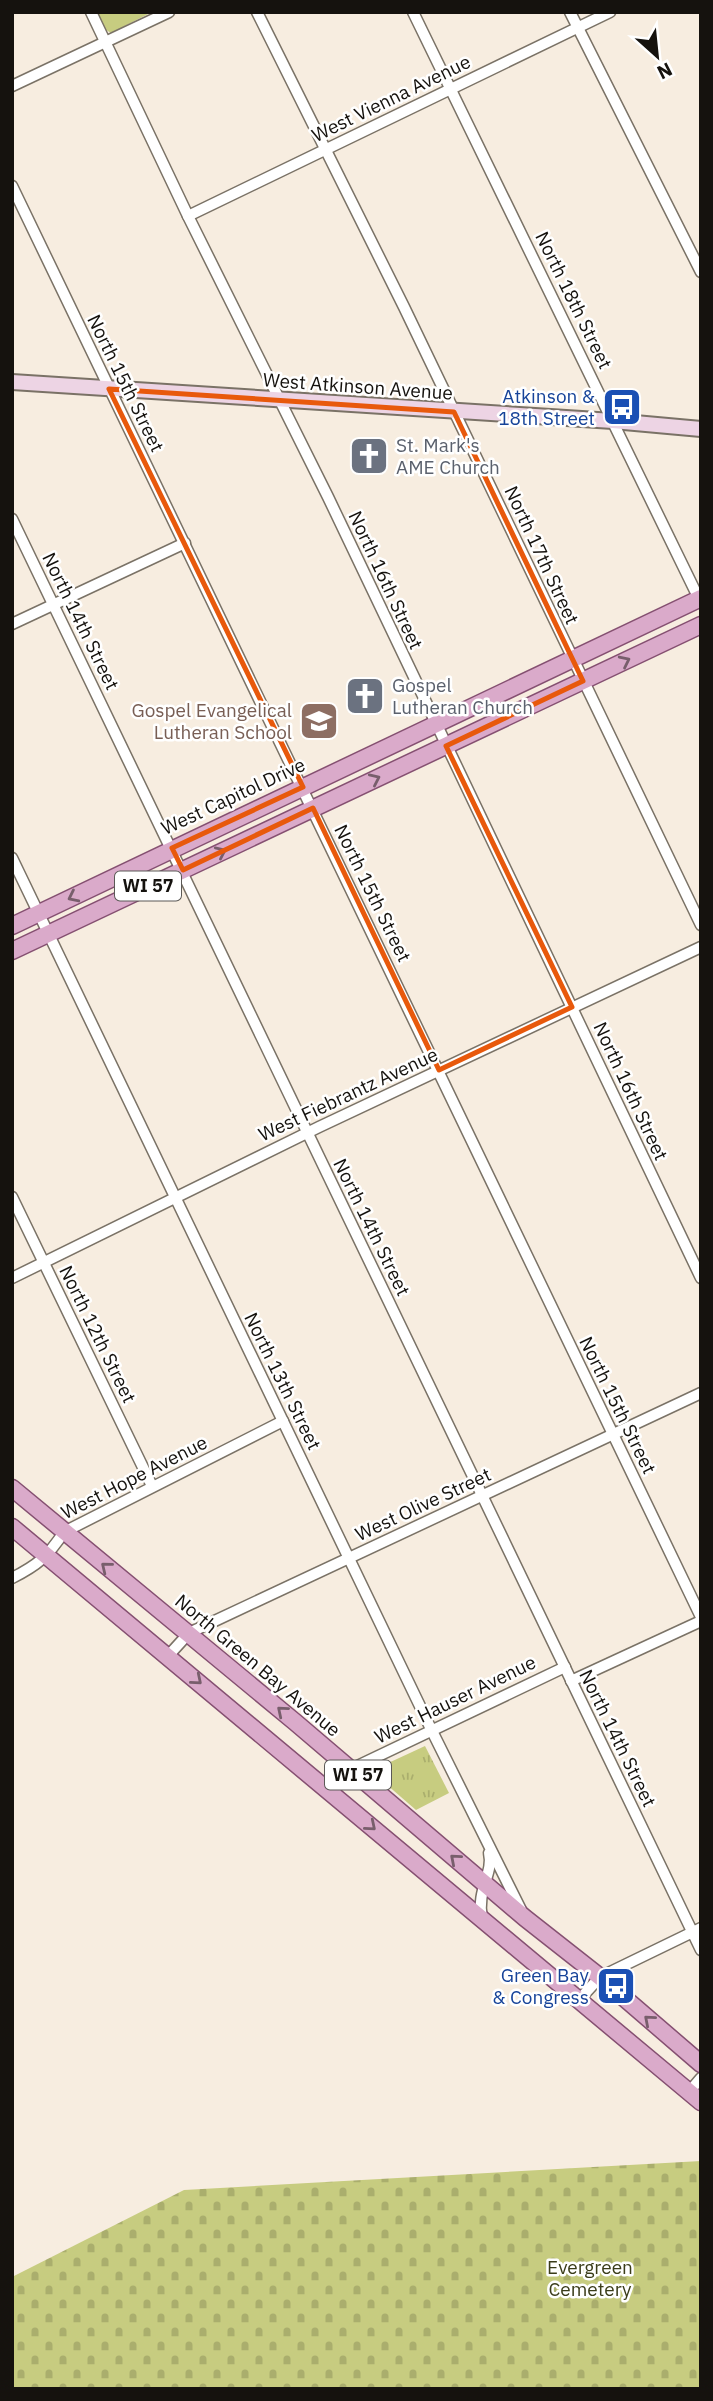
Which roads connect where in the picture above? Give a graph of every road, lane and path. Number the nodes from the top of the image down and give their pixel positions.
1 (91, 12) edge
2 (169, 12) edge
3 (257, 12) edge
4 (413, 12) edge
5 (570, 12) edge
6 (610, 12) edge
7 (578, 28) junction
8 (105, 42) junction
9 (12, 86) edge
10 (451, 89) junction
11 (325, 149) junction
12 (12, 186) edge
13 (188, 216) junction
14 (701, 272) edge
15 (12, 382) edge
16 (109, 388) junction
17 (279, 400) junction
18 (454, 412) junction
19 (613, 421) junction
20 (701, 429) edge
21 (12, 519) edge
22 (186, 543) junction
23 (700, 600) edge
24 (54, 605) junction
25 (12, 624) edge
26 (701, 625) edge
27 (572, 659) junction
28 (583, 681) junction
29 (435, 724) junction
30 (446, 746) junction
31 (303, 787) junction
32 (313, 808) junction
33 (172, 848) junction
34 (12, 858) edge
35 (183, 870) junction
36 (39, 913) junction
37 (701, 925) edge
38 (12, 926) edge
39 (48, 934) junction
40 (701, 947) edge
41 (12, 951) edge
42 (572, 1007) junction
43 (439, 1070) junction
44 (308, 1133) junction
45 (175, 1196) junction
46 (12, 1198) edge
47 (43, 1262) junction
48 (12, 1278) edge
49 (701, 1278) edge
50 (701, 1393) edge
51 (283, 1422) junction
52 (613, 1434) junction
53 (152, 1486) junction
54 (12, 1489) edge
55 (482, 1496) junction
56 (12, 1527) edge
57 (64, 1532) junction
58 (47, 1556) junction
59 (349, 1558) junction
60 (12, 1578) edge
61 (701, 1619) edge
62 (189, 1633) junction
63 (168, 1657) junction
64 (565, 1667) junction
65 (571, 1681) junction
66 (431, 1729) junction
67 (351, 1769) junction
68 (332, 1793) junction
69 (486, 1842) junction
70 (484, 1883) junction
71 (482, 1918) junction
72 (525, 1918) junction
73 (696, 1930) edge
74 (701, 1950) edge
75 (600, 1977) junction
76 (578, 2000) junction
77 (701, 2064) edge
78 (701, 2078) edge
79 (695, 2097) edge

1 - 8 street, North 16th Street
2 - 8 street
3 - 11 street, North 17th Street
4 - 10 street, North 18th Street
5 - 7 street
6 - 7 street, West Vienna Avenue
7 - 10 street, West Vienna Avenue
7 - 14 street
8 - 9 street
8 - 13 street, North 16th Street
10 - 11 street, West Vienna Avenue
10 - 19 street, North 18th Street
11 - 13 street, West Vienna Avenue
11 - 18 street, North 17th Street
12 - 16 street, North 15th Street
13 - 17 street, North 16th Street
15 - 16 street, West Atkinson Avenue
16 - 17 street, West Atkinson Avenue
16 - 22 street, North 15th Street
17 - 18 street, West Atkinson Avenue
17 - 29 street, North 16th Street
18 - 19 street, West Atkinson Avenue
18 - 27 street, North 17th Street
19 - 20 street, West Atkinson Avenue
19 - 23 street, North 18th Street
21 - 24 street, North 14th Street
22 - 24 street
22 - 31 street, North 15th Street
23 - 27 main road, West Capitol Drive / WI 57
24 - 25 street
24 - 33 street, North 14th Street
28 -> 26 main road, WI 57
27 - 28 street, North 17th Street
27 - 29 main road, West Capitol Drive / WI 57
28 - 30 main road, WI 57
28 - 37 street, North 17th Street
29 - 30 street, North 16th Street
29 - 31 main road, West Capitol Drive / WI 57
32 -> 30 main road, WI 57
30 - 42 street, North 16th Street
31 - 32 street, North 15th Street
31 - 33 main road, West Capitol Drive / WI 57
35 -> 32 main road, WI 57
32 - 43 street, North 15th Street
33 - 35 street, North 14th Street
33 -> 36 main road, West Capitol Drive / WI 57
34 - 36 street, North 13th Street
35 - 39 main road, WI 57
35 - 44 street, North 14th Street
36 - 38 main road, West Capitol Drive / WI 57
36 - 39 street, North 13th Street
39 - 41 main road, WI 57
39 - 45 street, North 13th Street
40 - 42 street, West Fiebrantz Avenue
42 - 43 street, West Fiebrantz Avenue
42 - 49 street, North 16th Street
43 - 44 street, West Fiebrantz Avenue
43 - 52 street, North 15th Street
44 - 45 street, West Fiebrantz Avenue
44 - 55 street, North 14th Street
45 - 47 street, West Fiebrantz Avenue
45 - 51 street, North 13th Street
46 - 47 street, North 12th Street
47 - 48 street, West Fiebrantz Avenue
47 - 53 street, North 12th Street
50 - 52 street, West Olive Street
51 - 53 street, West Hope Avenue
51 - 59 street, North 13th Street
52 - 55 street, West Olive Street
52 - 61 street, North 15th Street
53 - 57 street, West Hope Avenue
54 - 57 main road, North Green Bay Avenue / WI 57
55 - 59 street, West Olive Street
55 - 64 street, North 14th Street
56 - 58 main road, WI 57
57 - 58 street, West Hope Avenue
62 -> 57 main road, North Green Bay Avenue / WI 57
58 - 60 street, West Hope Avenue
58 - 63 main road, WI 57
59 - 62 street, West Olive Street
59 - 66 street, North 13th Street
61 - 65 street
62 - 63 street, West Olive Street
67 -> 62 main road, North Green Bay Avenue / WI 57
63 -> 68 main road, WI 57
64 - 65 street, North 14th Street
64 - 66 street, West Hauser Avenue
65 - 73 street, North 14th Street
66 - 67 street, West Hauser Avenue
66 - 69 street, North 13th Street
67 - 68 street, West Hauser Avenue
70 -> 67 main road, North Green Bay Avenue / WI 57
68 -> 71 main road, WI 57
69 - 70 street
69 - 72 street, North 13th Street
70 - 71 street
70 - 72 main road, North Green Bay Avenue / WI 57
71 - 76 main road, WI 57
72 - 75 main road, North Green Bay Avenue / WI 57
73 - 74 street, North 14th Street
73 - 75 street
75 - 76 street
77 -> 75 main road, North Green Bay Avenue / WI 57
76 - 79 main road, WI 57
78 - 79 street

